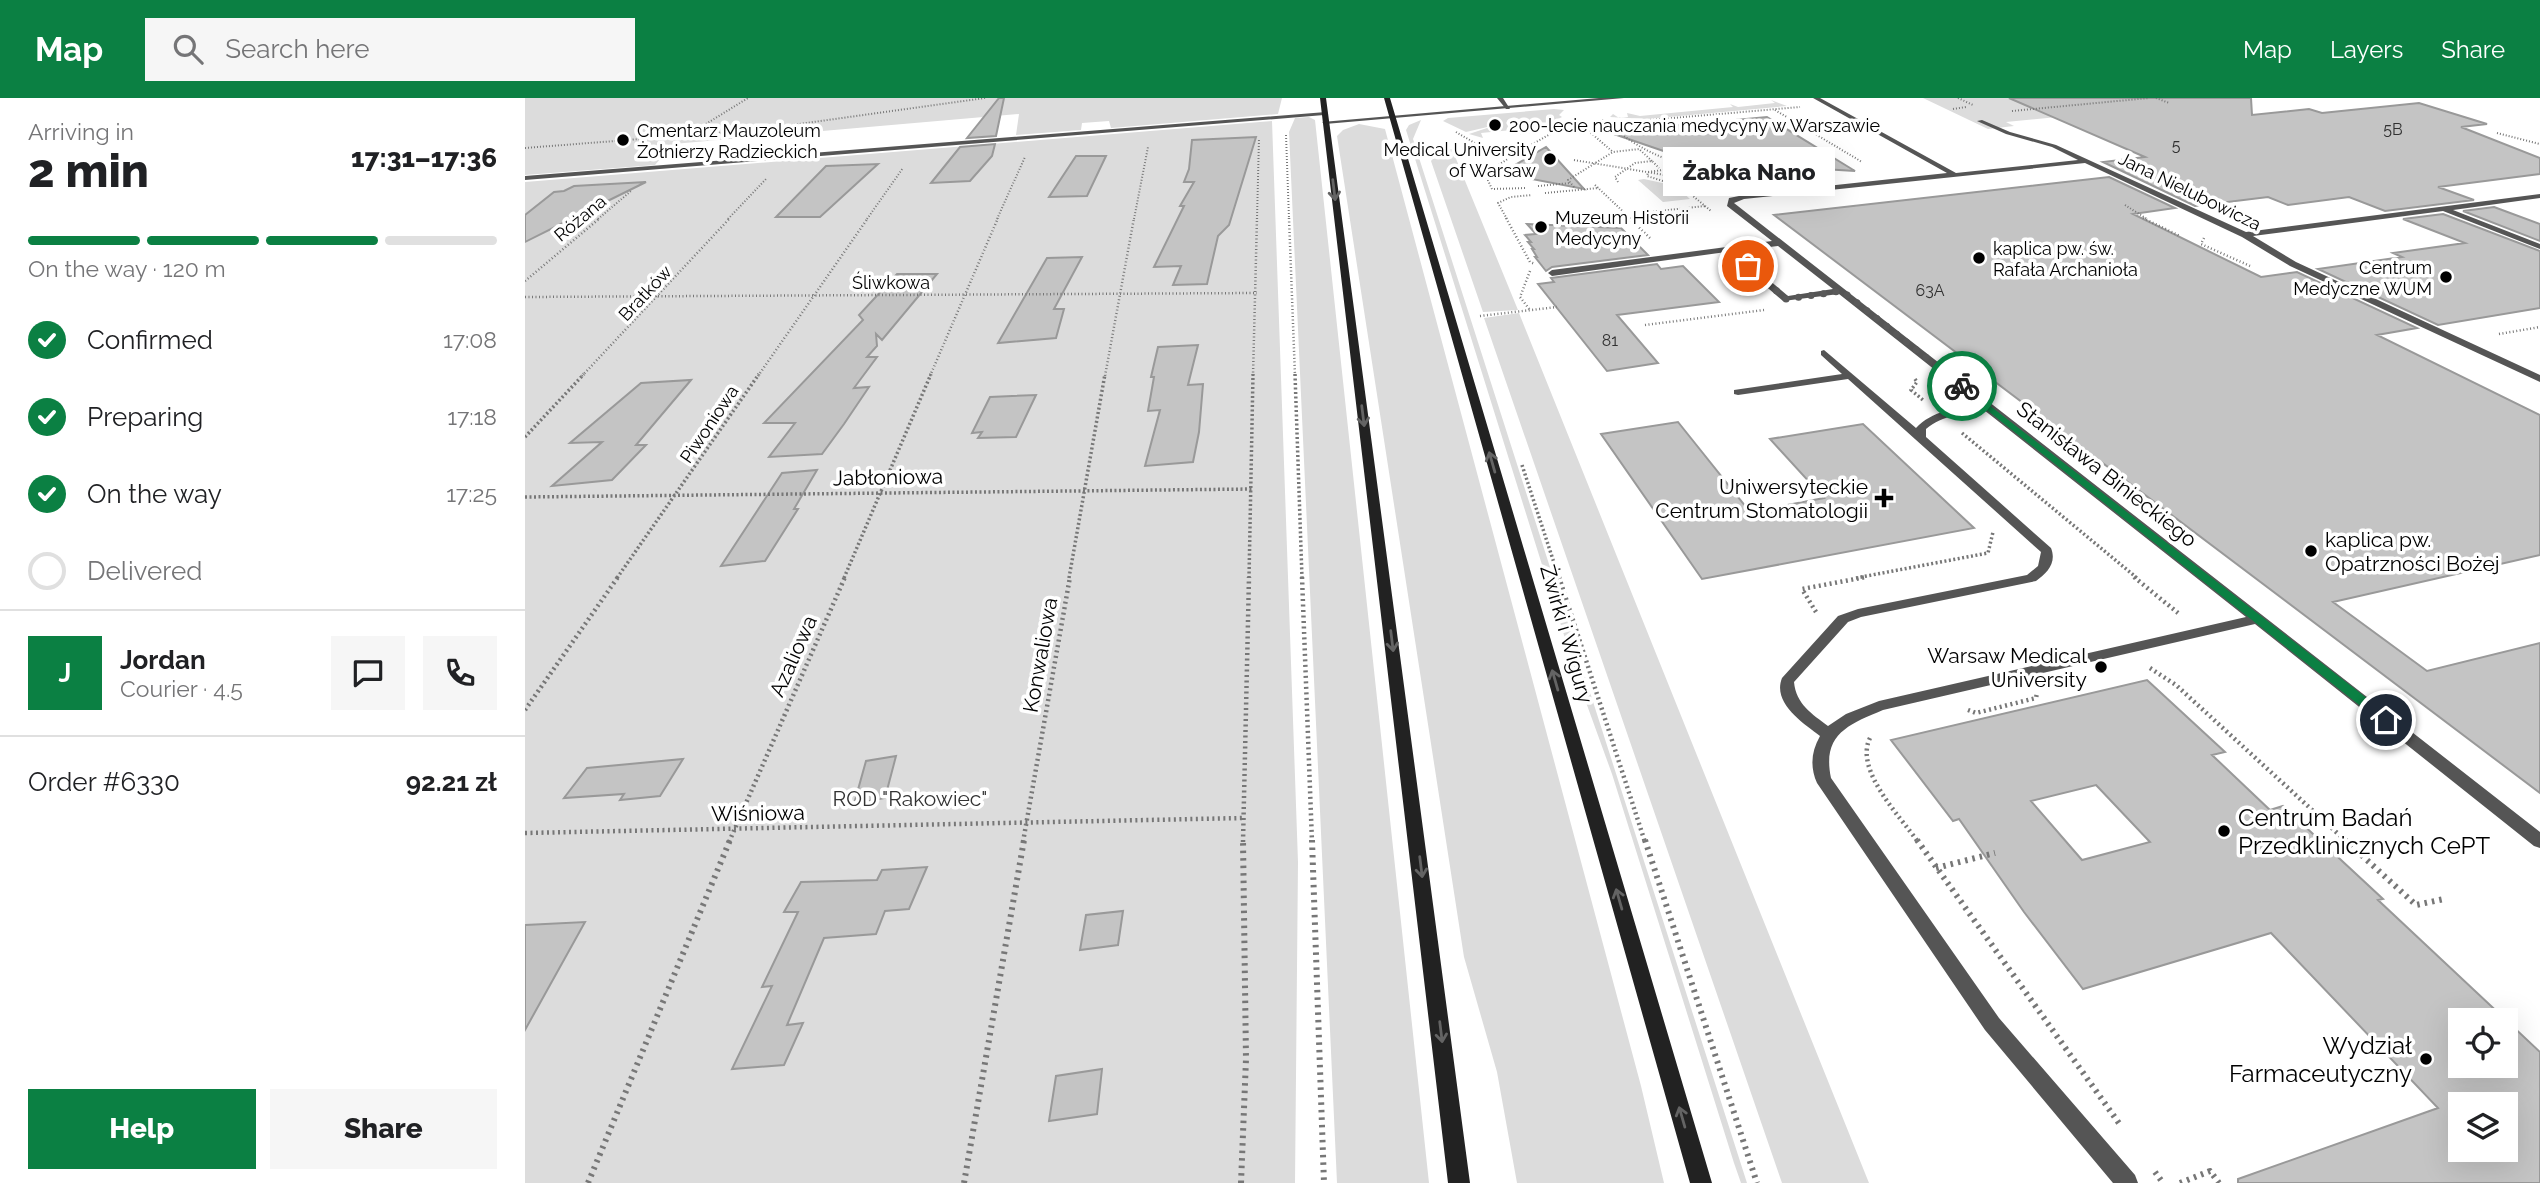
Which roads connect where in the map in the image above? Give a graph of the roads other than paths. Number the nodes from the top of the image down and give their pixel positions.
1 (1323, 98) edge
2 (1387, 98) edge
3 (1500, 98) edge
4 (1622, 98) edge
5 (1816, 98) edge
6 (1592, 99) edge
7 (1508, 108) junction
8 (1325, 118) junction
9 (1393, 118) junction
10 (1980, 121) dead end
11 (2085, 161) junction
12 (1955, 175) junction
13 (525, 178) edge
14 (2540, 196) edge
15 (2443, 209) junction
16 (2245, 235) junction
17 (1779, 243) junction
18 (2540, 247) edge
19 (1728, 250) junction
20 (1552, 273) dead end
21 (1842, 291) junction
22 (1824, 353) dead end
23 (1848, 376) junction
24 (2540, 379) edge
25 (1738, 392) dead end
26 (1987, 406) junction
27 (1921, 438) junction
28 (2258, 619) junction
29 (1829, 735) junction
30 (2540, 841) edge
31 (1459, 1183) edge
32 (1701, 1183) edge
33 (2127, 1183) edge

1 - 8 main road
2 - 9 main road, Żwirki i Wigury
3 - 7 street
4 - 6 street
5 - 12 street
6 - 7 street
7 - 9 street
8 - 9 street
8 - 13 street
8 -> 31 main road
32 -> 9 main road, Żwirki i Wigury
10 - 11 street
11 - 12 street, Jana Nielubowicza
11 - 16 street, Jana Nielubowicza
12 - 17 street, Stanisława Binieckiego
14 - 15 street
15 - 16 street
15 - 18 street
16 - 24 street, Jana Nielubowicza
17 - 19 street
17 - 21 street, Stanisława Binieckiego
19 - 20 street
19 - 21 street
21 - 26 street, Stanisława Binieckiego
22 - 23 street
23 - 25 street
23 - 27 street
26 - 27 street
26 - 28 street, Stanisława Binieckiego
27 - 29 street
28 - 29 street
28 - 30 street, Stanisława Binieckiego
29 - 33 street

